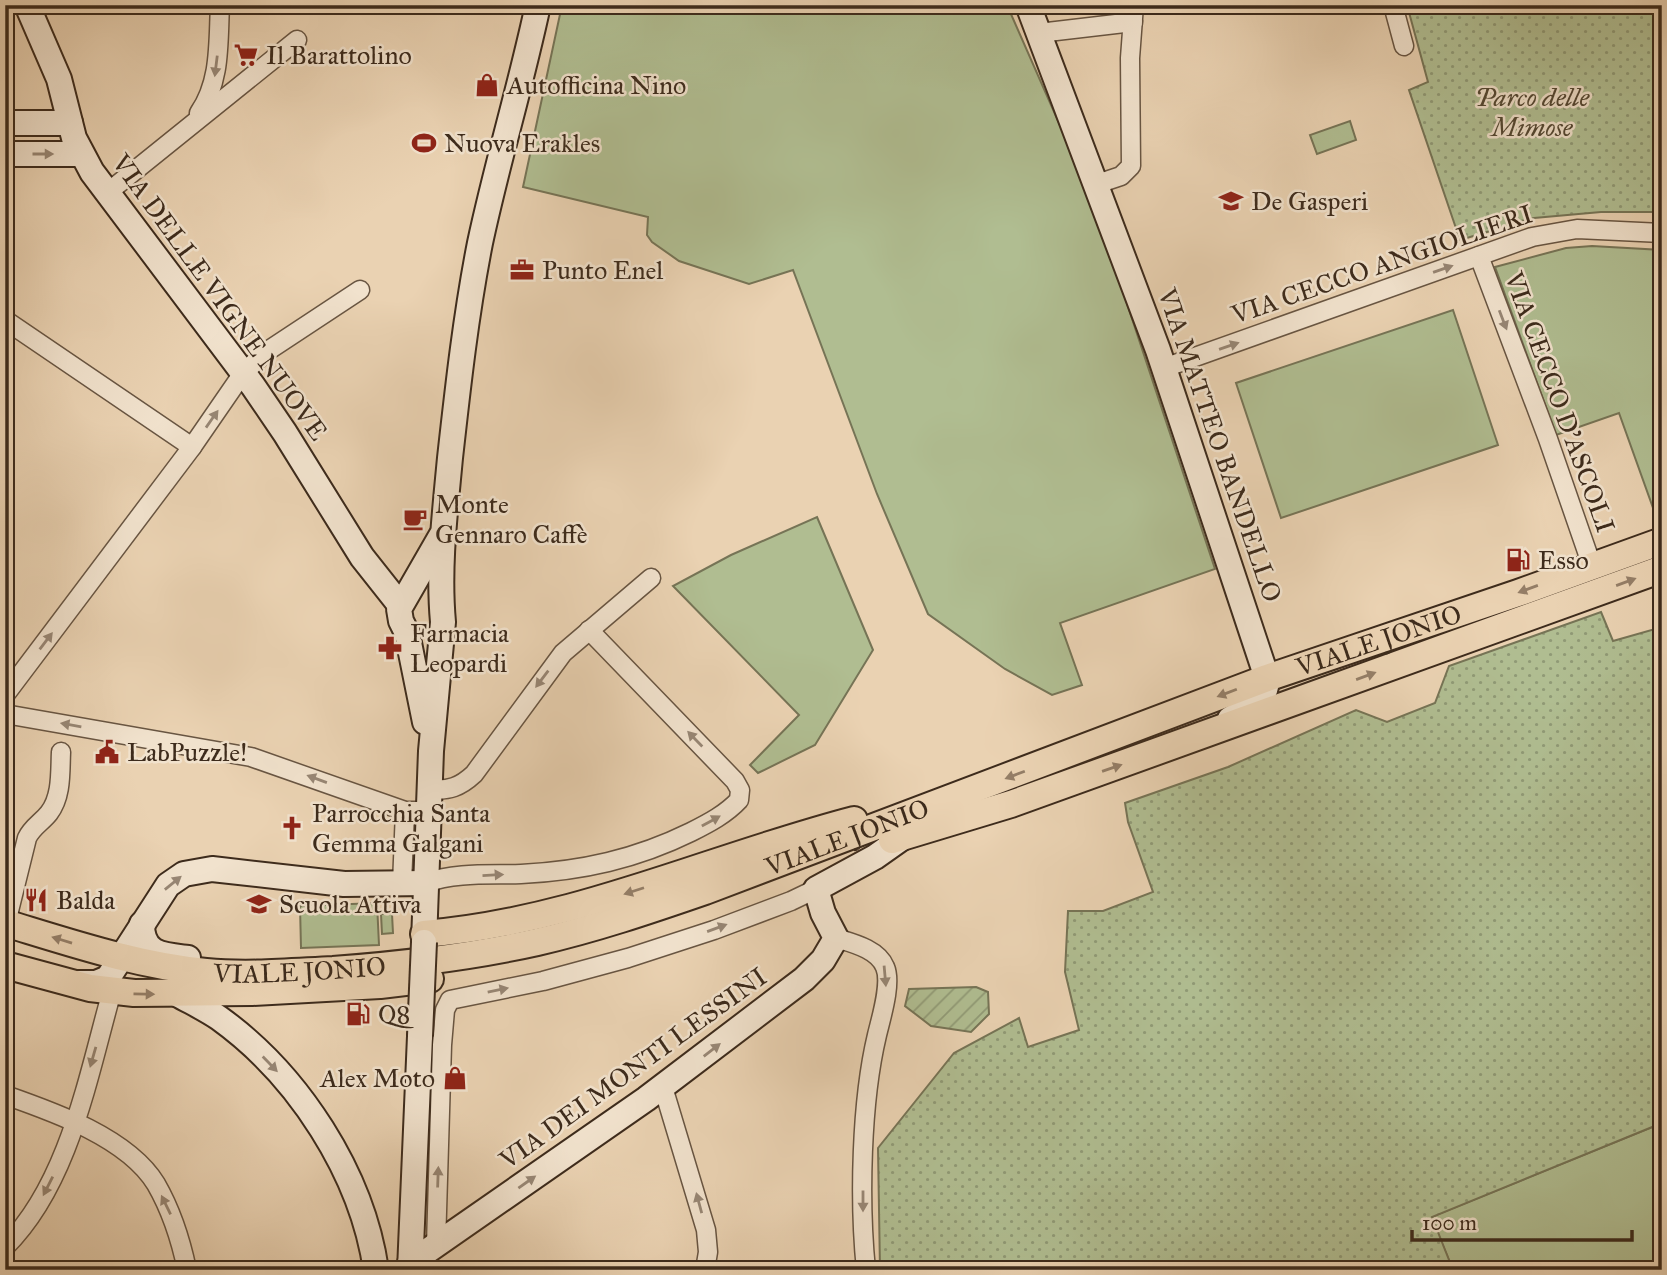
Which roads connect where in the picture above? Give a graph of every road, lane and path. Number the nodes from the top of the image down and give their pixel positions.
1 (27, 5) edge
2 (220, 5) edge
3 (538, 5) edge
4 (1028, 5) edge
5 (1393, 5) edge
6 (1133, 14) edge
7 (1038, 33) junction
8 (297, 40) dead end
9 (1404, 46) dead end
10 (194, 122) junction
11 (5, 123) edge
12 (70, 123) junction
13 (5, 154) edge
14 (81, 154) junction
15 (1097, 184) junction
16 (107, 193) junction
17 (1662, 233) edge
18 (1479, 256) junction
19 (360, 290) dead end
20 (5, 320) edge
21 (1164, 368) junction
22 (243, 373) junction
23 (192, 447) junction
24 (444, 531) junction
25 (1662, 541) edge
26 (1592, 566) junction
27 (1662, 569) edge
28 (651, 578) dead end
29 (403, 601) junction
30 (441, 620) junction
31 (589, 630) junction
32 (407, 633) junction
33 (1343, 652) junction
34 (1267, 678) junction
35 (1323, 692) junction
36 (5, 695) edge
37 (5, 713) edge
38 (1206, 735) junction
39 (431, 751) junction
40 (61, 752) dead end
41 (965, 794) junction
42 (421, 804) junction
43 (909, 833) junction
44 (414, 883) junction
45 (816, 889) junction
46 (5, 923) edge
47 (142, 924) junction
48 (424, 938) junction
49 (835, 938) junction
50 (119, 957) junction
51 (5, 965) edge
52 (247, 974) junction
53 (71, 983) junction
54 (112, 991) junction
55 (177, 994) junction
56 (663, 1087) junction
57 (5, 1095) edge
58 (74, 1123) junction
59 (436, 1245) junction
60 (5, 1247) edge
61 (410, 1266) edge
62 (187, 1270) edge
63 (376, 1270) edge
64 (705, 1270) edge
65 (866, 1270) edge

1 - 12 street, VIA DELLE VIGNE NUOVE
2 -> 10 street
3 - 24 street
4 - 7 street, VIA MATTEO BANDELLO
5 - 9 street
6 - 7 street
6 - 15 street
7 - 15 street, VIA MATTEO BANDELLO
8 - 10 street
10 - 16 street
11 - 12 street
12 - 14 street, VIA DELLE VIGNE NUOVE
13 -> 14 street
14 - 16 street, VIA DELLE VIGNE NUOVE
15 - 21 street, VIA MATTEO BANDELLO
16 - 22 street, VIA DELLE VIGNE NUOVE
17 - 18 street, VIA CECCO ANGIOLIERI
21 -> 18 street, VIA CECCO ANGIOLIERI
18 -> 26 street, VIA CECCO D'ASCOLI
19 - 22 street
20 - 23 street
21 - 34 street, VIA MATTEO BANDELLO
23 -> 22 street
22 - 29 street, VIA DELLE VIGNE NUOVE
36 -> 23 street
24 - 29 street
24 - 30 street
25 - 26 main road, VIALE JONIO
26 -> 33 main road, VIALE JONIO
35 -> 27 main road, VIALE JONIO
28 - 31 street
29 - 30 street
29 - 32 street
30 - 32 street
30 - 39 street
31 -> 42 street
44 -> 31 street
32 - 39 street
33 - 34 main road, VIALE JONIO
33 - 35 street
34 - 38 street
34 -> 41 main road, VIALE JONIO
35 - 38 main road, VIALE JONIO
42 -> 37 street
43 -> 38 main road, VIALE JONIO
39 - 42 street
40 - 46 street
41 -> 48 main road
41 - 52 main road, VIALE JONIO
42 - 44 street
43 - 45 street
43 - 55 main road, VIALE JONIO
47 -> 44 street
44 - 48 street
45 - 49 street
59 -> 45 street
50 -> 46 main road, VIALE JONIO
47 - 50 street
47 - 52 street
48 - 61 street, bridge
56 -> 49 street, VIA DEI MONTI LESSINI
49 -> 65 street
50 - 52 main road, VIALE JONIO
50 - 53 street
51 - 53 main road, VIALE JONIO
53 - 54 main road, VIALE JONIO
54 -> 55 main road, VIALE JONIO
54 -> 58 street
55 -> 63 street
59 -> 56 street, VIA DEI MONTI LESSINI
64 -> 56 street
57 - 58 street
58 -> 60 street
62 -> 58 street
59 - 61 street, VIA DEI MONTI LESSINI

